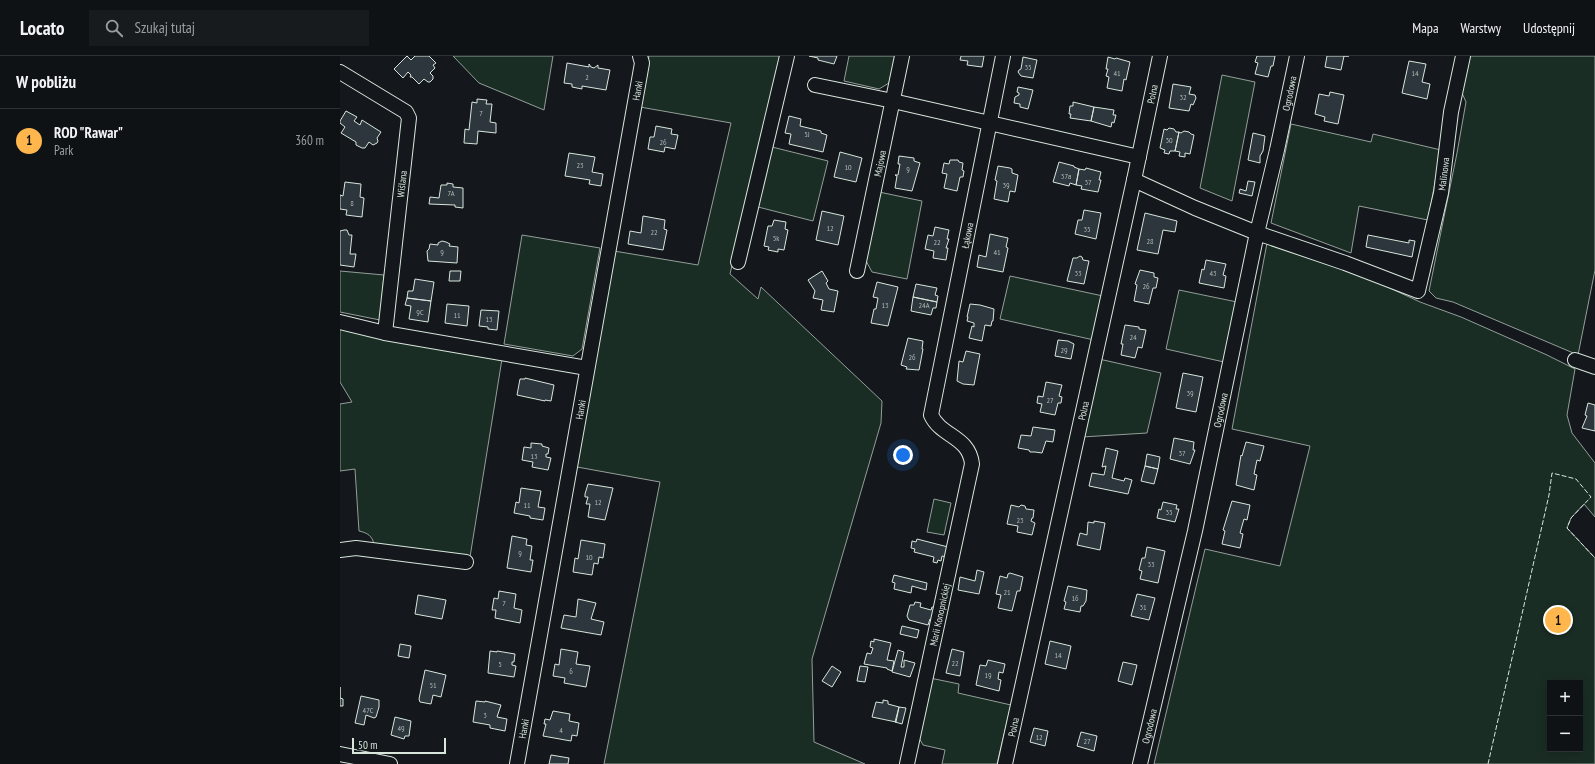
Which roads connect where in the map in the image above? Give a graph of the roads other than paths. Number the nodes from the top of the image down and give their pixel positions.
1 (640, 56) edge
2 (787, 56) edge
3 (902, 56) edge
4 (1003, 56) edge
5 (1160, 56) edge
6 (1297, 56) edge
7 (1463, 56) edge
8 (340, 72) edge
9 (815, 85) dead end
10 (893, 101) junction
11 (989, 123) junction
12 (1139, 157) junction
13 (1134, 180) junction
14 (1258, 233) junction
15 (738, 262) dead end
16 (857, 271) dead end
17 (340, 322) edge
18 (386, 332) junction
19 (1575, 360) dead end
20 (1595, 367) edge
21 (587, 368) junction
22 (972, 464) joint
23 (340, 550) edge
24 (466, 562) dead end
25 (340, 754) edge
26 (390, 764) edge
27 (517, 764) edge
28 (907, 764) edge
29 (1005, 764) edge
30 (1140, 764) edge

1 - 21 street, Hanki
2 - 15 street
3 - 10 street, Majowa
4 - 11 street, Łąkowa
5 - 12 street, Polna
6 - 14 street, Ogrodowa
7 - 14 street, Malinowa
8 - 18 street, Wiślana
9 - 10 street
10 - 11 street
10 - 16 street, Majowa
11 - 12 street
11 - 22 street, Łąkowa
12 - 13 street, Polna
13 - 14 street
13 - 29 street, Polna
14 - 30 street, Ogrodowa
17 - 18 street
18 - 21 street
19 - 20 street
21 - 27 street, Hanki
22 - 28 street, Marii Konopnickiej
23 - 24 street
25 - 26 street

